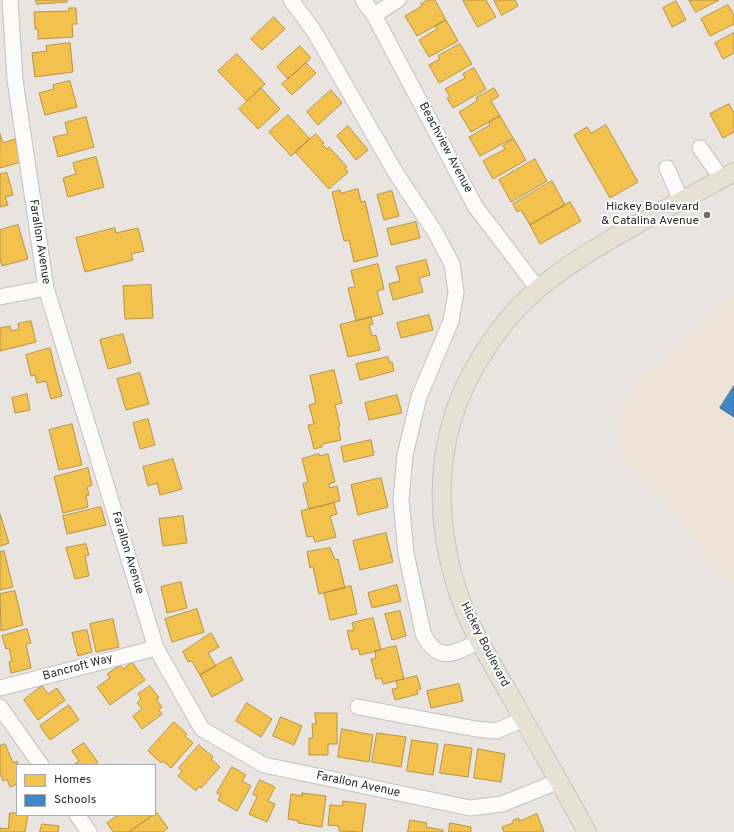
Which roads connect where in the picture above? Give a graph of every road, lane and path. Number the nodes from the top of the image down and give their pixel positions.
1 (10, 0) edge
2 (291, 0) edge
3 (363, 0) edge
4 (398, 0) edge
5 (374, 15) junction
6 (700, 148) dead end
7 (667, 168) dead end
8 (728, 176) edge
9 (682, 201) junction
10 (46, 288) junction
11 (538, 289) junction
12 (0, 297) edge
13 (480, 641) junction
14 (156, 648) junction
15 (0, 688) edge
16 (0, 707) edge
17 (358, 707) dead end
18 (524, 719) junction
19 (40, 764) edge
20 (559, 781) junction
21 (78, 816) edge
22 (89, 832) edge
23 (588, 832) edge

1 - 10 street, Farallon Avenue
2 - 13 street
3 - 5 street, Beachview Avenue
4 - 5 street
5 - 11 street, Beachview Avenue
6 - 8 street
7 - 9 street
8 - 9 main road, Hickey Boulevard
9 - 11 main road, Hickey Boulevard
10 - 12 street
10 - 14 street, Farallon Avenue
11 - 13 main road, Hickey Boulevard
13 - 18 main road, Hickey Boulevard
14 - 15 street, Bancroft Way
14 - 20 street, Farallon Avenue
16 - 19 street
17 - 18 street
18 - 20 main road, Hickey Boulevard
20 - 23 main road, Hickey Boulevard
21 - 22 street

